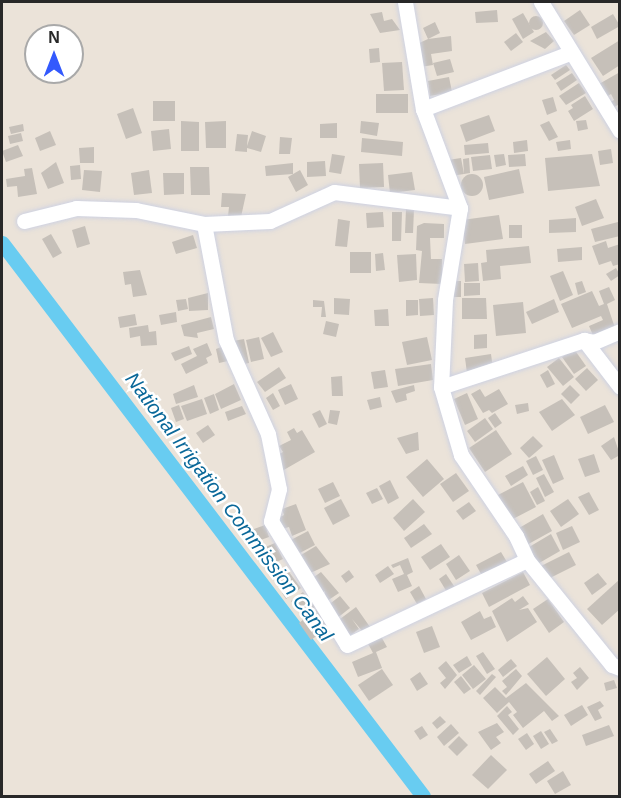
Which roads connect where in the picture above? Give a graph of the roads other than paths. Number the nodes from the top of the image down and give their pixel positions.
1 (405, 2) edge
2 (541, 2) edge
3 (570, 53) junction
4 (423, 109) junction
5 (620, 131) edge
6 (460, 208) junction
7 (24, 220) dead end
8 (204, 224) junction
9 (620, 331) edge
10 (584, 340) junction
11 (441, 387) junction
12 (620, 387) edge
13 (527, 560) junction
14 (620, 668) edge

1 - 4 street
2 - 3 street
3 - 4 street
3 - 5 street
4 - 6 street
6 - 8 street
6 - 11 street
7 - 8 street
8 - 13 street
9 - 10 street
10 - 11 street
10 - 12 street
11 - 13 street
13 - 14 street

